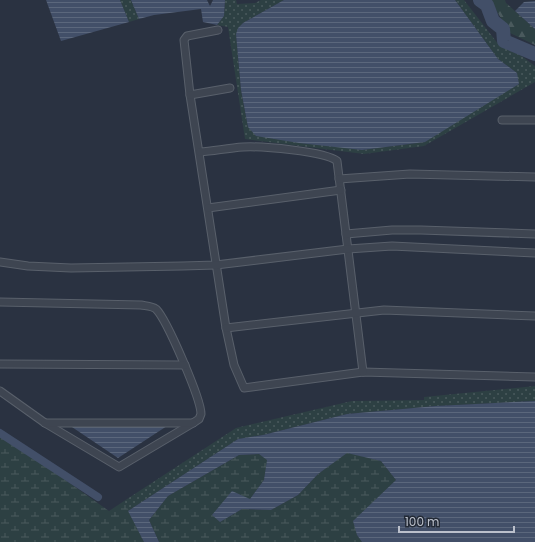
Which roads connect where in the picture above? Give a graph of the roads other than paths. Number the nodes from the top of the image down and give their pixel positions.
1 (218, 30) dead end
2 (230, 88) dead end
3 (190, 94) junction
4 (502, 120) dead end
5 (535, 120) edge
6 (200, 152) junction
7 (535, 177) edge
8 (339, 178) junction
9 (341, 190) junction
10 (208, 208) junction
11 (346, 234) junction
12 (535, 234) edge
13 (348, 248) junction
14 (535, 253) edge
15 (0, 262) edge
16 (216, 265) junction
17 (0, 302) edge
18 (356, 312) junction
19 (535, 316) edge
20 (226, 328) junction
21 (0, 364) edge
22 (184, 366) junction
23 (363, 372) junction
24 (535, 377) edge
25 (0, 392) edge
26 (45, 423) junction
27 (193, 423) junction

1 - 3 street
2 - 3 street
3 - 6 street
4 - 5 street
6 - 8 street
6 - 10 street
7 - 8 street
8 - 9 street
9 - 10 street
9 - 11 street
10 - 16 street
11 - 12 street
11 - 13 street
13 - 14 street
13 - 16 street
13 - 18 street
15 - 16 street
16 - 20 street
17 - 22 street
18 - 19 street
18 - 20 street
18 - 23 street
20 - 23 street
21 - 22 street
22 - 27 street
23 - 24 street
25 - 26 street
26 - 27 street
26 - 27 street

